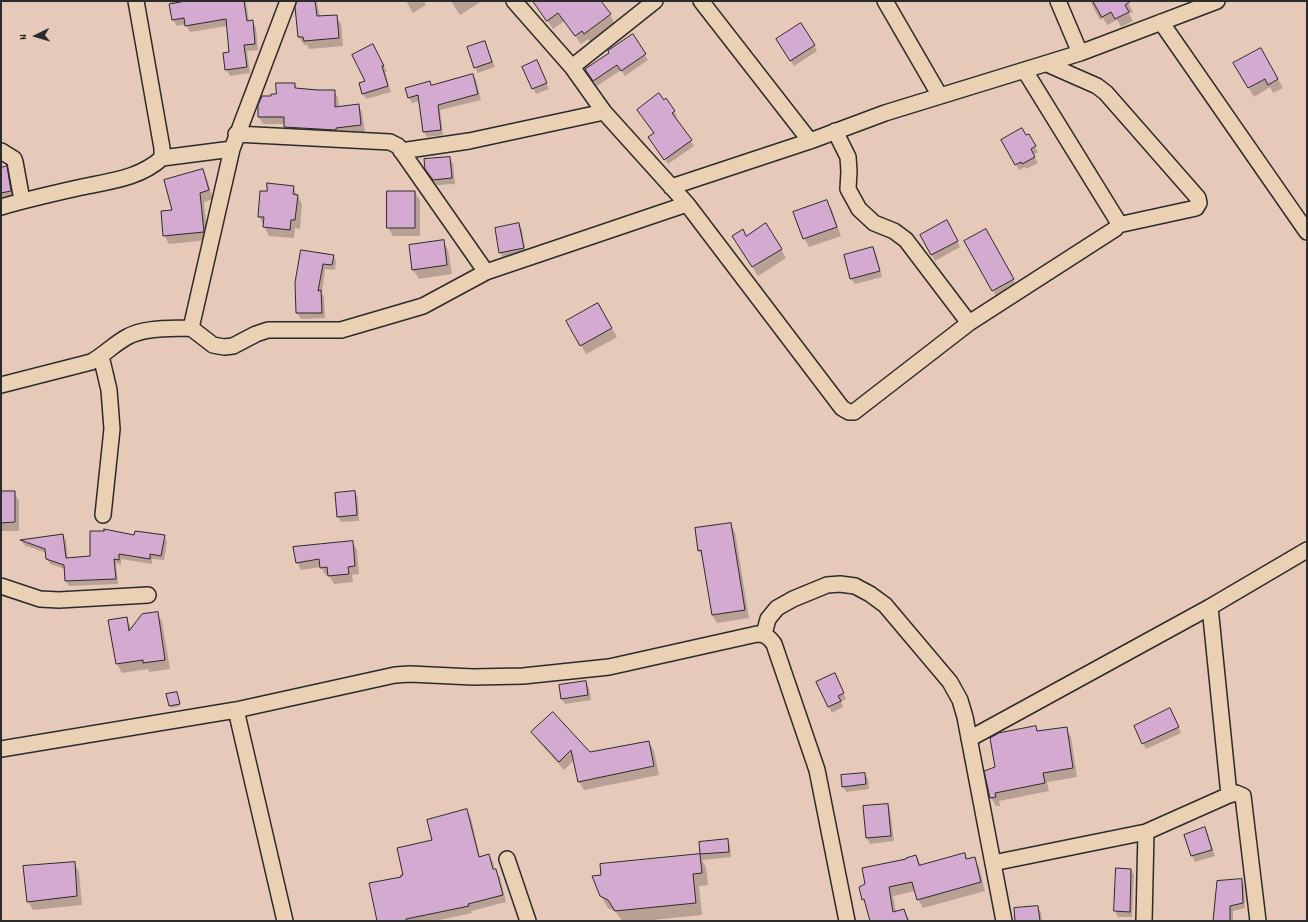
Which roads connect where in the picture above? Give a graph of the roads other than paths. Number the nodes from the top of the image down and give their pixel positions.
1 (136, 1) edge
2 (288, 1) edge
3 (514, 1) edge
4 (655, 1) edge
5 (701, 1) edge
6 (885, 1) edge
7 (1058, 1) edge
8 (1216, 1) edge
9 (1161, 22) junction
10 (1080, 54) junction
11 (1047, 64) junction
12 (572, 67) junction
13 (1025, 71) junction
14 (940, 96) junction
15 (604, 112) junction
16 (835, 131) junction
17 (810, 141) junction
18 (234, 142) junction
19 (1, 151) edge
20 (401, 151) junction
21 (162, 158) junction
22 (671, 187) junction
23 (22, 200) junction
24 (687, 204) junction
25 (1, 206) edge
26 (1118, 225) junction
27 (1307, 232) edge
28 (486, 272) junction
29 (969, 322) junction
30 (191, 328) junction
31 (102, 356) junction
32 (1, 385) edge
33 (103, 515) dead end
34 (1307, 550) edge
35 (1, 586) edge
36 (148, 595) dead end
37 (1210, 607) junction
38 (764, 634) junction
39 (236, 710) junction
40 (969, 739) junction
41 (1, 749) edge
42 (1229, 795) junction
43 (1146, 832) junction
44 (507, 859) dead end
45 (993, 863) junction
46 (285, 921) edge
47 (528, 921) edge
48 (847, 921) edge
49 (1004, 921) edge
50 (1144, 921) edge
51 (1258, 921) edge

1 - 21 street
2 - 18 street
3 - 12 street
4 - 12 street
5 - 17 street
6 - 14 street
7 - 10 street
8 - 9 street
9 - 10 street
9 - 27 street
10 - 11 street
11 - 13 street
11 - 26 street
12 - 15 street
13 - 14 street
13 - 26 street
14 - 16 street
15 - 20 street
15 - 22 street
16 - 17 street
16 - 29 street
17 - 22 street
18 - 20 street
18 - 21 street
18 - 30 street
19 - 23 street
20 - 28 street
21 - 23 street
22 - 24 street
23 - 25 street
24 - 28 street
24 - 29 street
26 - 29 street
28 - 30 street
30 - 31 street
31 - 32 street
31 - 33 street
34 - 37 street
35 - 36 street
37 - 40 street
37 - 42 street
38 - 39 street
38 - 40 street
38 - 48 street
39 - 41 street
39 - 46 street
40 - 45 street
42 - 43 street
42 - 51 street
43 - 45 street
43 - 50 street
44 - 47 street
45 - 49 street

